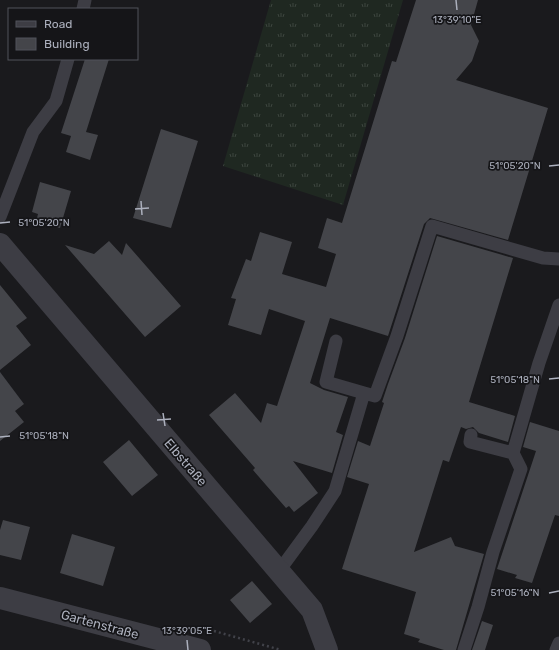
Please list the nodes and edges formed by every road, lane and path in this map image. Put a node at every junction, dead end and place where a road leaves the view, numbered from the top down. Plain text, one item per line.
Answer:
1 (68, 60) edge
2 (0, 217) edge
3 (0, 244) edge
4 (559, 259) edge
5 (559, 305) edge
6 (336, 341) dead end
7 (364, 393) junction
8 (471, 436) dead end
9 (513, 453) junction
10 (279, 571) junction
11 (0, 598) edge
12 (559, 642) edge
13 (200, 650) edge
14 (327, 650) edge
15 (464, 650) edge
16 (556, 650) edge

1 - 2 lane
3 - 10 street, Elbstraße
4 - 7 lane
5 - 9 lane
6 - 7 lane
7 - 10 lane
8 - 9 lane
9 - 15 lane
10 - 14 street, Elbstraße
11 - 13 street, Gartenstraße
12 - 16 lane

